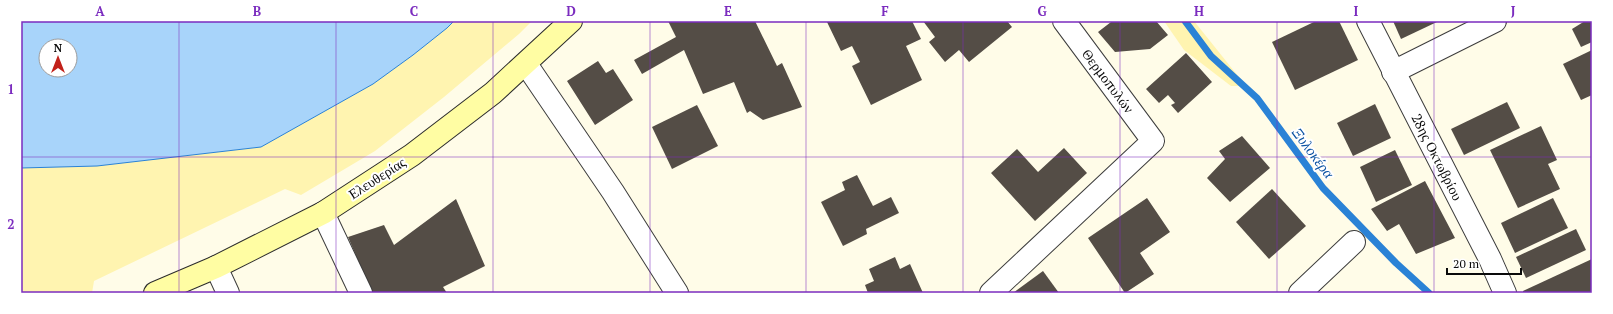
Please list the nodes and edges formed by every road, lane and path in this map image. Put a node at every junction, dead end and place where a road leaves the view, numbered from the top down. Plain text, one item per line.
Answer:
1 (571, 21) edge
2 (1064, 21) edge
3 (1368, 21) edge
4 (1495, 21) edge
5 (526, 64) junction
6 (1393, 72) junction
7 (323, 212) junction
8 (1354, 242) dead end
9 (216, 266) junction
10 (155, 293) edge
11 (228, 293) edge
12 (361, 293) edge
13 (677, 293) edge
14 (991, 293) edge
15 (1300, 293) edge
16 (1505, 293) edge

1 - 5 street, Ελευθερίας
2 - 14 street, Θερμοπυλών
3 - 6 street, 28ης Οκτωβρίου
4 - 6 street
5 - 7 street, Ελευθερίας
5 - 13 street
6 - 16 street, 28ης Οκτωβρίου
7 - 9 street, Ελευθερίας
7 - 12 street
8 - 15 street
9 - 10 street, Ελευθερίας
9 - 11 street

